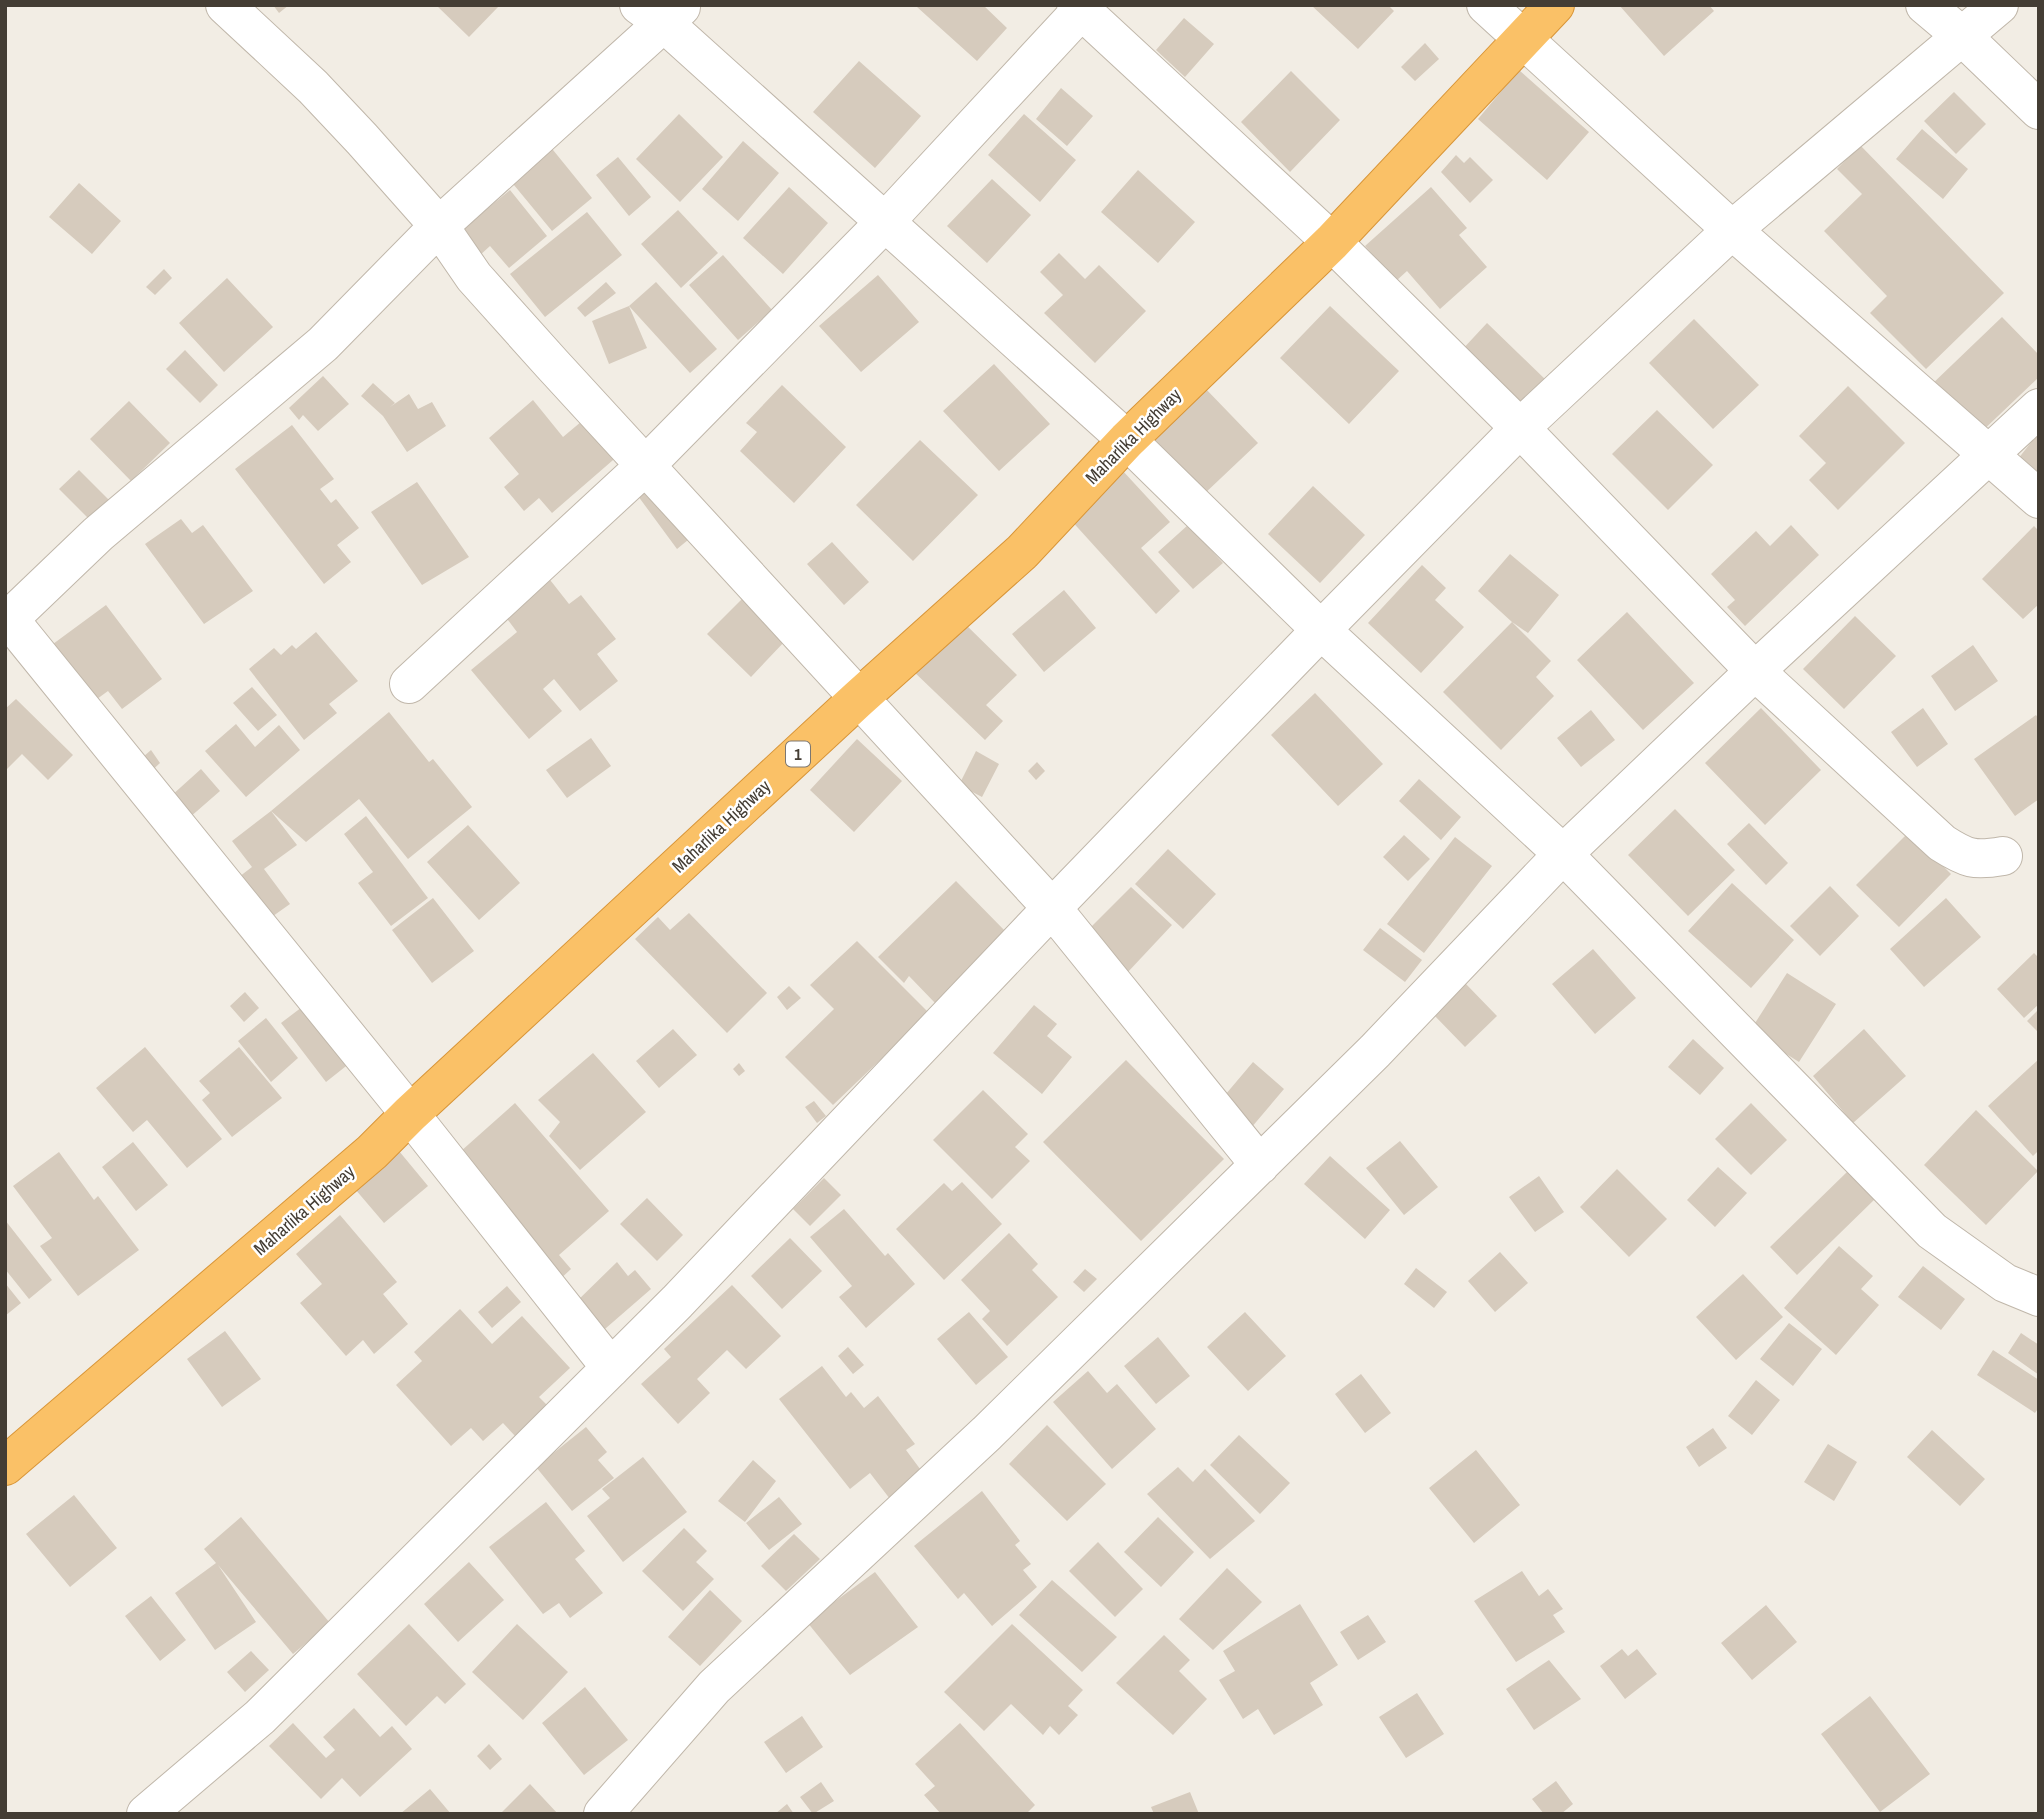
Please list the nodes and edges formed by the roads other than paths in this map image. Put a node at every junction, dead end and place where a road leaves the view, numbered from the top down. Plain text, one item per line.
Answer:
1 (225, 5) edge
2 (1486, 5) edge
3 (1555, 5) edge
4 (1926, 5) edge
5 (1999, 5) edge
6 (1081, 7) edge
7 (662, 11) edge
8 (1963, 37) junction
9 (1523, 38) junction
10 (2039, 110) edge
11 (884, 223) junction
12 (439, 226) junction
13 (1732, 230) junction
14 (1332, 242) junction
15 (2039, 408) edge
16 (1520, 428) junction
17 (1127, 440) junction
18 (1988, 455) junction
19 (645, 466) junction
20 (2039, 499) edge
21 (7, 621) edge
22 (1321, 630) junction
23 (1755, 671) junction
24 (409, 684) dead end
25 (858, 699) junction
26 (1563, 854) junction
27 (2003, 856) dead end
28 (1052, 908) junction
29 (410, 1114) junction
30 (1260, 1165) junction
31 (2039, 1297) edge
32 (611, 1368) junction
33 (5, 1466) edge
34 (146, 1814) edge
35 (603, 1814) edge

1 - 12 street
2 - 9 street
3 - 9 highway, Maharlika Highway / 1
4 - 8 street
5 - 8 street
6 - 11 street
6 - 14 street
7 - 11 street
7 - 12 street
8 - 10 street
8 - 13 street
9 - 13 street
9 - 14 highway, Maharlika Highway / 1
11 - 17 street
11 - 19 street
12 - 19 street
12 - 21 street
13 - 16 street
13 - 18 street
14 - 16 street
14 - 17 highway, Maharlika Highway / 1
15 - 18 street
16 - 22 street
16 - 23 street
17 - 22 street
17 - 25 highway, Maharlika Highway / 1
18 - 20 street
18 - 23 street
19 - 24 street
19 - 25 street
21 - 29 street
22 - 26 street
22 - 28 street
23 - 26 street
23 - 27 street
25 - 28 street
25 - 29 highway, Maharlika Highway / 1
26 - 30 street
26 - 31 street
28 - 30 street
28 - 32 street
29 - 32 street
29 - 33 highway, Maharlika Highway / 1
30 - 35 street
32 - 34 street

